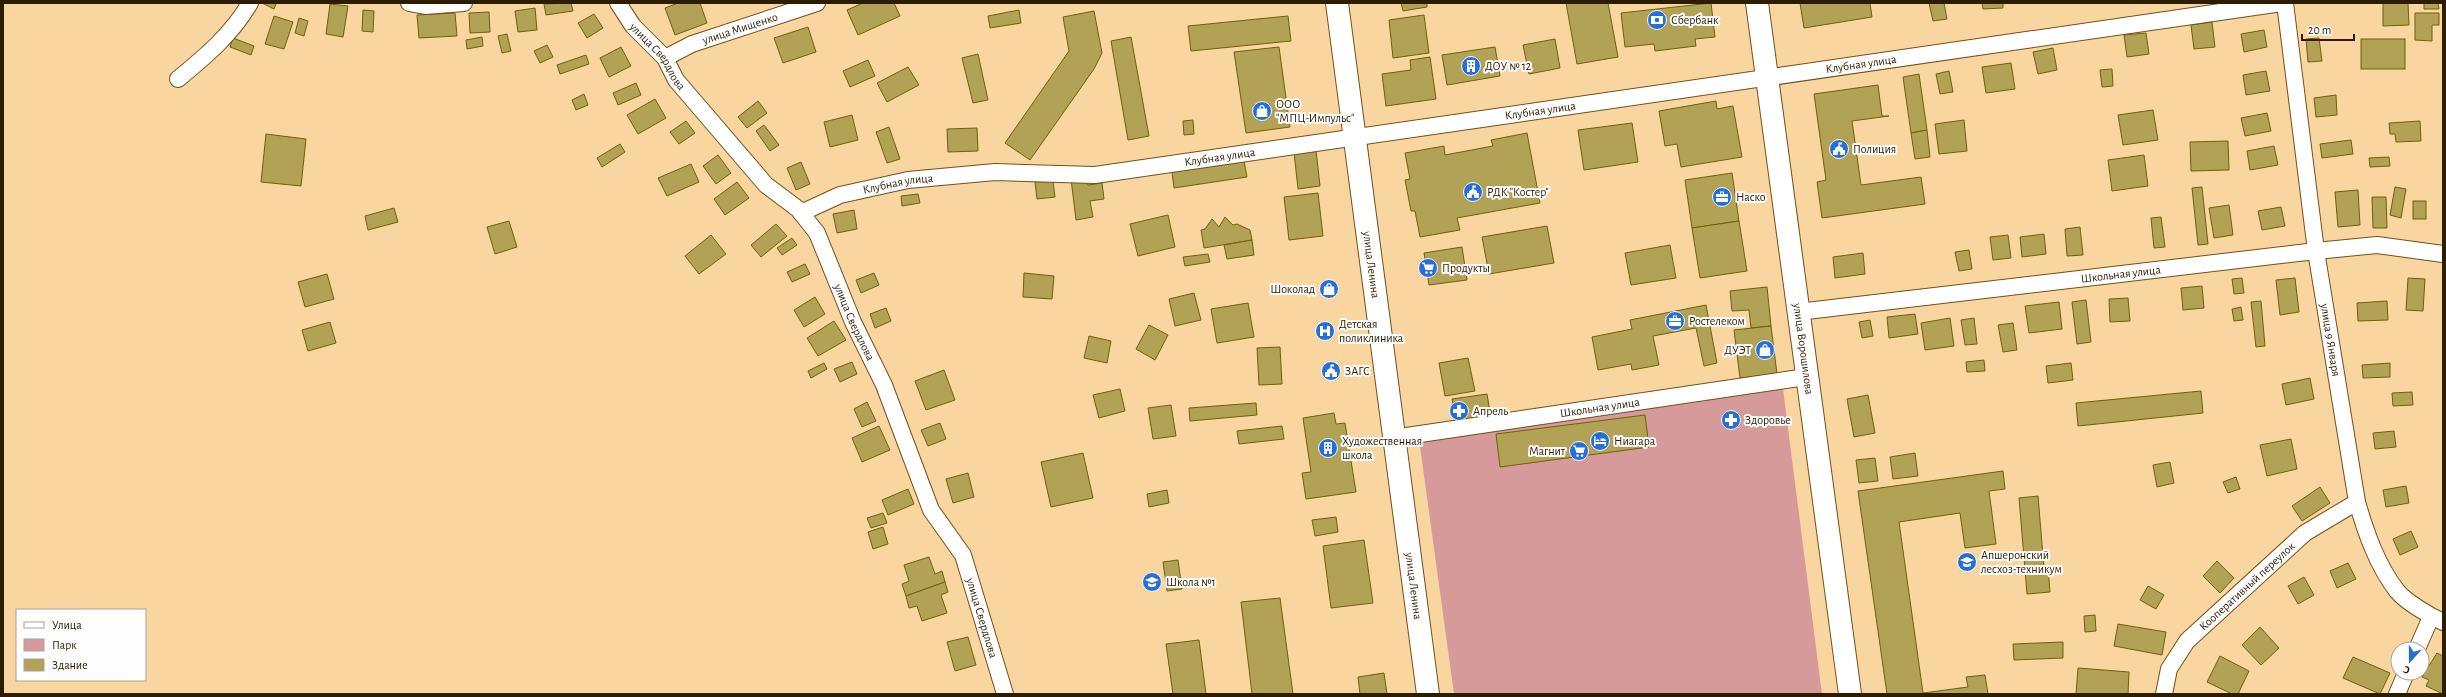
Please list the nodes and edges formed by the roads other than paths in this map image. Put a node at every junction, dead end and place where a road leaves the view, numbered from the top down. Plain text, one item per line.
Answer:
1 (250, 3) edge
2 (409, 3) edge
3 (464, 3) edge
4 (618, 3) edge
5 (817, 3) edge
6 (1336, 3) edge
7 (1757, 3) edge
8 (2284, 3) edge
9 (665, 58) junction
10 (1767, 78) junction
11 (178, 79) dead end
12 (1355, 138) junction
13 (801, 213) junction
14 (2316, 251) junction
15 (2443, 254) edge
16 (1798, 312) junction
17 (1806, 378) junction
18 (1393, 438) junction
19 (2357, 502) junction
20 (2437, 619) edge
21 (2422, 641) edge
22 (2403, 681) edge
23 (1005, 694) edge
24 (1428, 694) edge
25 (1850, 694) edge
26 (2164, 694) edge
27 (2397, 694) edge

1 - 11 street
2 - 3 street
4 - 9 street, улица Свердлова
5 - 9 street, улица Мищенко
6 - 12 main road, улица Ленина
7 - 10 main road, улица Ворошилова
8 - 10 street, Клубная улица
8 - 14 street, улица 9 Января
9 - 13 street, улица Свердлова
10 - 12 street, Клубная улица
10 - 16 main road, улица Ворошилова
12 - 13 street, Клубная улица
12 - 18 main road, улица Ленина
13 - 23 street, улица Свердлова
14 - 15 street, Школьная улица
14 - 16 street, Школьная улица
14 - 19 street, улица 9 Января
16 - 17 main road, улица Ворошилова
17 - 18 street, Школьная улица
17 - 25 main road, улица Ворошилова
18 - 24 main road, улица Ленина
19 - 20 street, улица 9 Января
19 - 26 street, Кооперативный переулок
20 - 21 street, улица 9 Января
22 - 27 street

